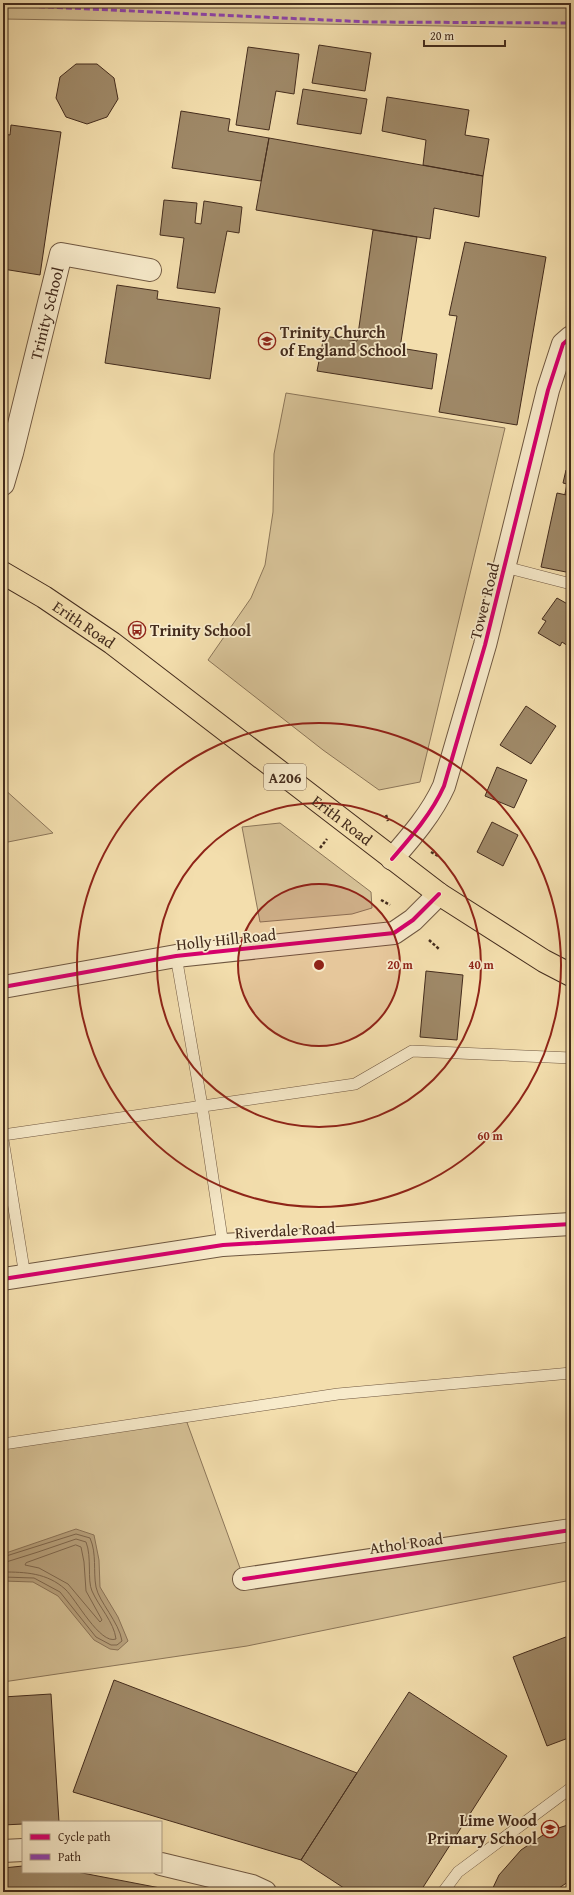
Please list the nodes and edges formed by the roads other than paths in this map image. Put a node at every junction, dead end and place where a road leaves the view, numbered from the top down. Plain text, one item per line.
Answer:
1 (150, 270) dead end
2 (571, 337) edge
3 (3, 484) edge
4 (506, 567) junction
5 (3, 573) edge
6 (571, 584) edge
7 (392, 859) junction
8 (440, 894) junction
9 (176, 956) junction
10 (571, 975) edge
11 (3, 987) edge
12 (571, 1058) edge
13 (202, 1106) junction
14 (3, 1136) edge
15 (3, 1140) edge
16 (571, 1224) edge
17 (223, 1245) junction
18 (25, 1276) junction
19 (3, 1279) edge
20 (571, 1373) edge
21 (3, 1444) edge
22 (571, 1530) edge
23 (244, 1579) dead end
24 (571, 1788) edge
25 (22, 1850) edge
26 (3, 1851) edge
27 (162, 1864) edge
28 (265, 1892) edge
29 (443, 1892) edge

1 - 3 street, Trinity School
2 - 4 street, Tower Road
4 - 6 lane
4 - 7 street, Tower Road
5 - 7 main road, Erith Road / A206
7 - 8 main road, Erith Road / A206
8 - 9 street, Holly Hill Road
8 - 10 main road, Erith Road / A206
9 - 11 street, Holly Hill Road
9 - 13 lane
12 - 13 lane
13 - 14 lane
13 - 17 lane
15 - 18 lane
16 - 17 street, Riverdale Road
17 - 18 street, Riverdale Road
18 - 19 street, Riverdale Road
20 - 21 lane
22 - 23 street, Athol Road
24 - 29 lane
25 - 26 street
27 - 28 street

